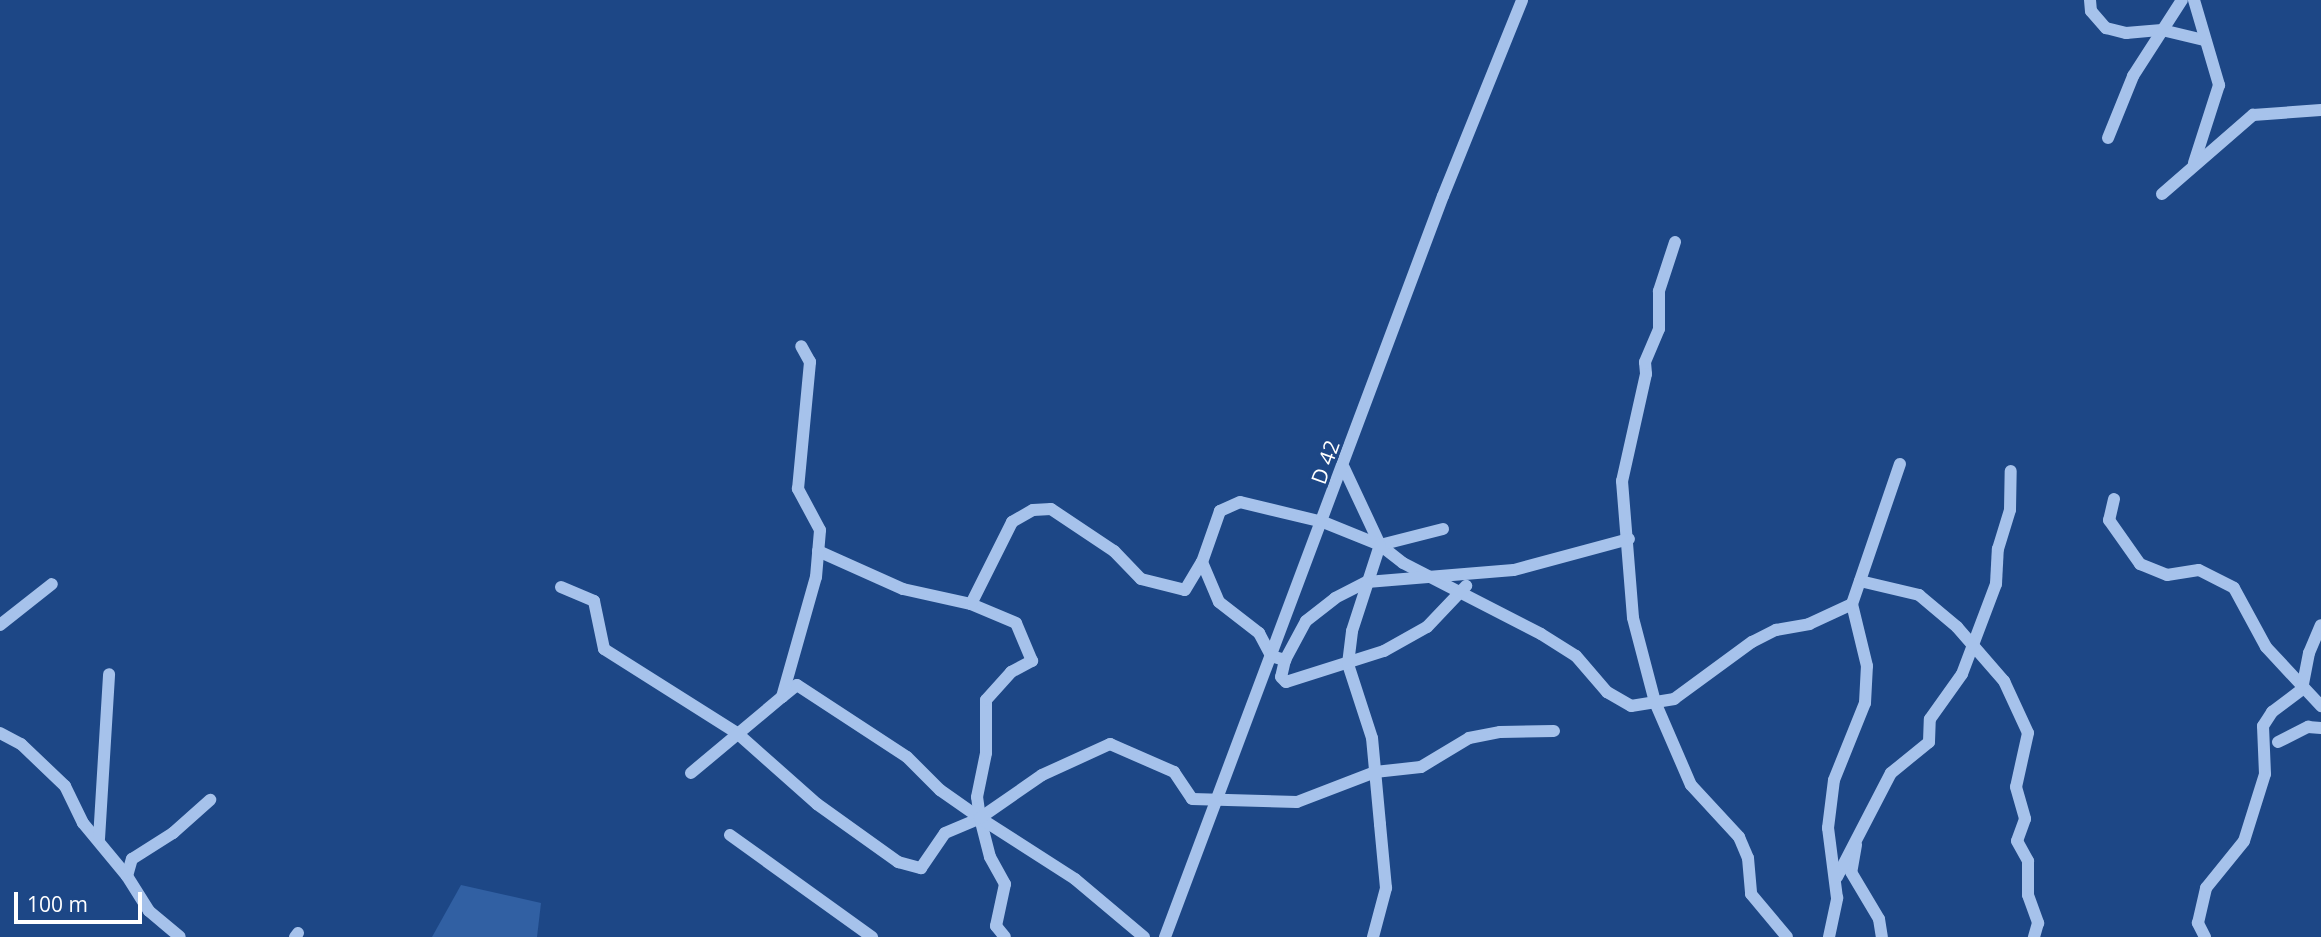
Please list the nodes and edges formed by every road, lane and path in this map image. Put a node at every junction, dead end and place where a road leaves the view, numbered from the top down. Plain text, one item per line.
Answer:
1 (1522, 0) edge
2 (2090, 0) edge
3 (2182, 0) edge
4 (2194, 0) edge
5 (2162, 30) junction
6 (2204, 40) junction
7 (2321, 110) edge
8 (2108, 138) dead end
9 (2194, 163) junction
10 (2162, 194) dead end
11 (1675, 242) dead end
12 (801, 346) dead end
13 (1900, 464) dead end
14 (1344, 468) junction
15 (2011, 471) dead end
16 (2114, 499) dead end
17 (1323, 522) junction
18 (1443, 529) dead end
19 (1629, 539) junction
20 (1380, 545) junction
21 (818, 551) junction
22 (1202, 562) junction
23 (1474, 574) junction
24 (1436, 576) junction
25 (1860, 581) junction
26 (1367, 582) junction
27 (52, 584) dead end
28 (561, 587) dead end
29 (1464, 590) junction
30 (971, 604) junction
31 (1852, 604) junction
32 (0, 625) edge
33 (2321, 625) edge
34 (1973, 645) junction
35 (1272, 656) junction
36 (1285, 660) junction
37 (1348, 664) junction
38 (109, 674) dead end
39 (2302, 689) junction
40 (782, 697) junction
41 (1656, 702) junction
42 (2321, 706) edge
43 (2321, 728) edge
44 (1554, 731) dead end
45 (0, 733) edge
46 (737, 733) junction
47 (2278, 742) dead end
48 (1375, 772) junction
49 (691, 773) dead end
50 (210, 800) dead end
51 (1216, 802) junction
52 (980, 818) junction
53 (1859, 832) junction
54 (730, 835) dead end
55 (99, 839) junction
56 (127, 876) junction
57 (1836, 881) junction
58 (180, 937) edge
59 (872, 937) edge
60 (1005, 937) edge
61 (1144, 937) edge
62 (1165, 937) edge
63 (1373, 937) edge
64 (1787, 937) edge
65 (1829, 937) edge
66 (1882, 937) edge
67 (2034, 937) edge
68 (2205, 937) edge

1 - 14 street, D 42 / D 42
2 - 5 street
3 - 5 street
4 - 6 street
5 - 6 street
5 - 8 street
6 - 9 street
7 - 9 street
9 - 10 street
11 - 19 street
12 - 21 street
13 - 25 street
14 - 17 street, D 42 / D 42
14 - 20 street
15 - 34 street
16 - 39 street
17 - 20 street
17 - 22 street
17 - 35 street, D 42 / D 42
18 - 20 street
19 - 23 street
19 - 41 street
20 - 24 street
20 - 26 street
21 - 30 street
21 - 40 street
22 - 30 street
22 - 35 street
23 - 24 street
23 - 29 street
24 - 26 street
24 - 29 street
25 - 31 street
25 - 34 street
26 - 36 street
26 - 37 street
27 - 32 street
28 - 46 street
29 - 37 street
29 - 41 street
30 - 52 street
31 - 41 street
31 - 57 street
33 - 39 street
34 - 53 street
34 - 67 street
35 - 36 street
35 - 51 street, D 42 / D 42
36 - 37 street
37 - 48 street
38 - 55 street
39 - 42 street
39 - 68 street
40 - 46 street
40 - 52 street
41 - 64 street
43 - 47 street
44 - 48 street
45 - 55 street
46 - 49 street
46 - 52 street
48 - 51 street
48 - 63 street
50 - 56 street
51 - 52 street
51 - 62 street, D 42 / D 42
52 - 60 street
52 - 61 street
53 - 57 street
53 - 66 street
54 - 59 street
55 - 56 street
56 - 58 street
57 - 65 street

